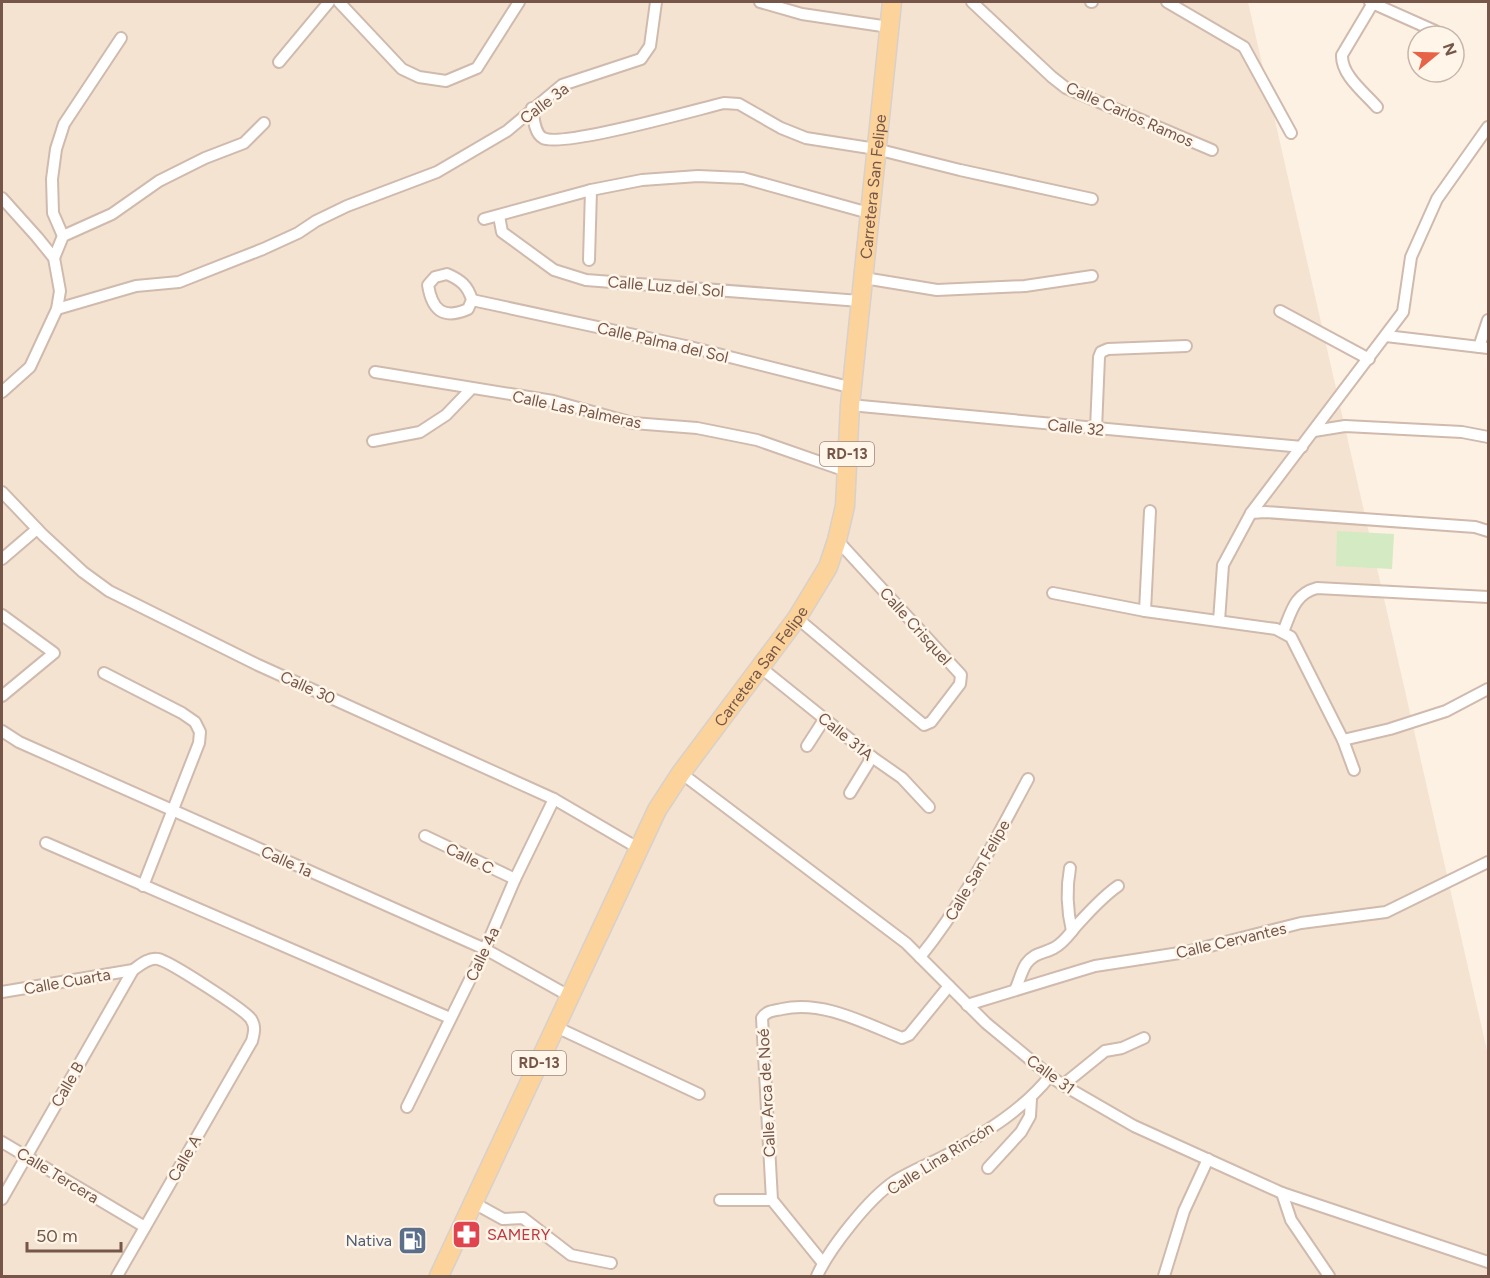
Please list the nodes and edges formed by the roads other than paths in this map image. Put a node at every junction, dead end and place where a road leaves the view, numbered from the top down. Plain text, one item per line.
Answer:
1 (329, 2) edge
2 (339, 2) edge
3 (519, 2) edge
4 (656, 2) edge
5 (760, 2) edge
6 (892, 2) edge
7 (972, 2) edge
8 (1167, 2) edge
9 (1371, 2) edge
10 (1418, 24) edge
11 (889, 27) junction
12 (121, 38) dead end
13 (279, 62) dead end
14 (1377, 107) dead end
15 (532, 108) junction
16 (264, 123) dead end
17 (1488, 127) edge
18 (1291, 133) dead end
19 (876, 149) junction
20 (1212, 150) dead end
21 (591, 190) junction
22 (2, 198) edge
23 (1092, 199) dead end
24 (869, 213) junction
25 (499, 216) junction
26 (484, 219) dead end
27 (63, 236) junction
28 (54, 258) junction
29 (589, 260) dead end
30 (1092, 276) dead end
31 (864, 278) junction
32 (472, 300) dead end
33 (860, 302) junction
34 (57, 309) junction
35 (1280, 311) dead end
36 (1488, 320) edge
37 (1386, 336) junction
38 (1186, 346) dead end
39 (1484, 348) edge
40 (1369, 359) junction
41 (375, 372) dead end
42 (471, 389) junction
43 (2, 392) edge
44 (851, 396) junction
45 (1096, 429) junction
46 (1314, 431) junction
47 (1488, 437) edge
48 (373, 441) dead end
49 (1302, 447) junction
50 (846, 471) junction
51 (2, 492) edge
52 (1150, 511) dead end
53 (1251, 513) junction
54 (37, 529) junction
55 (1488, 531) edge
56 (837, 540) junction
57 (2, 559) edge
58 (1053, 592) dead end
59 (1488, 597) edge
60 (1145, 611) junction
61 (2, 615) edge
62 (797, 618) junction
63 (1219, 621) junction
64 (1283, 632) junction
65 (760, 667) junction
66 (104, 672) dead end
67 (1488, 689) edge
68 (2, 696) edge
69 (825, 718) junction
70 (2, 731) edge
71 (1343, 740) junction
72 (807, 746) dead end
73 (872, 757) junction
74 (1354, 770) dead end
75 (681, 772) junction
76 (1028, 779) dead end
77 (850, 793) dead end
78 (554, 799) junction
79 (929, 807) dead end
80 (171, 810) junction
81 (425, 836) dead end
82 (46, 843) dead end
83 (638, 848) junction
84 (1488, 862) edge
85 (1070, 868) dead end
86 (515, 879) junction
87 (143, 886) junction
88 (1118, 886) dead end
89 (1072, 931) junction
90 (485, 949) junction
91 (920, 957) junction
92 (133, 970) junction
93 (949, 986) junction
94 (1015, 990) junction
95 (2, 992) edge
96 (571, 997) junction
97 (967, 1005) junction
98 (450, 1018) junction
99 (556, 1027) junction
100 (1144, 1038) dead end
101 (252, 1041) joint
102 (1050, 1076) junction
103 (1063, 1085) junction
104 (699, 1094) dead end
105 (1030, 1099) junction
106 (407, 1107) dead end
107 (2, 1142) edge
108 (26, 1156) junction
109 (1208, 1159) junction
110 (988, 1168) dead end
111 (1282, 1193) junction
112 (2, 1199) edge
113 (720, 1200) dead end
114 (772, 1200) junction
115 (474, 1203) junction
116 (145, 1227) junction
117 (1488, 1262) edge
118 (611, 1263) dead end
119 (823, 1263) junction
120 (117, 1276) edge
121 (439, 1276) edge
122 (817, 1276) edge
123 (1164, 1276) edge
124 (1329, 1276) edge

1 - 13 street
2 - 3 street
4 - 15 street, Calle 3a
5 - 11 street
6 - 11 main road, Carretera San Felipe / RD-13
7 - 20 street, Calle Carlos Ramos
8 - 18 street
9 - 10 street
9 - 14 street
11 - 19 main road, Carretera San Felipe / RD-13
12 - 27 street
15 - 19 street
15 - 34 street, Calle 3a
16 - 27 street
17 - 37 street
19 - 23 street
19 - 24 main road, Carretera San Felipe / RD-13
21 - 24 street
21 - 25 street
21 - 29 street
22 - 28 street
24 - 31 main road, Carretera San Felipe / RD-13
25 - 26 street
25 - 33 street, Calle Luz del Sol
27 - 28 street
28 - 34 street
30 - 31 street
31 - 33 main road, Carretera San Felipe / RD-13
32 - 44 street, Calle Palma del Sol
33 - 44 main road, Carretera San Felipe / RD-13
34 - 43 street
35 - 40 street
36 - 39 street
37 - 39 street
37 - 40 street
38 - 45 street
40 - 46 street
41 - 42 street, Calle Las Palmeras
42 - 48 street
42 - 50 street, Calle Las Palmeras
44 - 45 street, Calle 32
44 - 50 main road, Carretera San Felipe / RD-13
45 - 49 street, Calle 32
46 - 47 street
46 - 49 street
49 - 53 street
50 - 56 main road, Carretera San Felipe / RD-13
51 - 54 street, Calle 30
52 - 60 street
53 - 55 street
53 - 63 street
54 - 57 street
54 - 78 street, Calle 30
56 - 62 main road, Carretera San Felipe / RD-13
56 - 62 street, Calle Crisquel
58 - 60 street
59 - 64 street
60 - 63 street
61 - 68 street
62 - 65 main road, Carretera San Felipe / RD-13
63 - 64 street
64 - 71 street
65 - 69 street, Calle 31A
65 - 75 main road, Carretera San Felipe / RD-13
66 - 80 street
67 - 71 street
69 - 72 street
69 - 73 street, Calle 31A
70 - 80 street, Calle 1a
71 - 74 street
73 - 77 street
73 - 79 street, Calle 31A
75 - 83 main road, Carretera San Felipe / RD-13
75 - 91 street, Calle 31
76 - 91 street, Calle San Felipe
78 - 83 street, Calle 30
78 - 86 street, Calle 4a
80 - 87 street
80 - 90 street, Calle 1a
81 - 86 street, Calle C
82 - 87 street
83 - 96 main road, Carretera San Felipe / RD-13
84 - 94 street, Calle Cervantes
85 - 89 street
86 - 90 street, Calle 4a
87 - 98 street
88 - 89 street
89 - 94 street
90 - 96 street, Calle 1a
90 - 98 street, Calle 4a
91 - 93 street, Calle 31
92 - 95 street, Calle Cuarta
92 - 101 street, Calle Cuarta
92 - 108 street, Calle B
93 - 97 street, Calle 31
93 - 114 street, Calle Arca de Noé
94 - 97 street, Calle Cervantes
96 - 99 main road, Carretera San Felipe / RD-13
97 - 102 street, Calle 31
98 - 106 street, Calle 4a
99 - 104 street
99 - 115 main road, Carretera San Felipe / RD-13
100 - 103 street
101 - 116 street, Calle A
102 - 103 street, Calle 31
102 - 105 street, Calle Lina Rincón
103 - 109 street, Calle 31
105 - 110 street
105 - 119 street, Calle Lina Rincón
107 - 108 street, Calle Tercera
108 - 112 street, Calle B
108 - 116 street, Calle Tercera
109 - 111 street, Calle 31
109 - 123 street
111 - 117 street, Calle 31
111 - 124 street
113 - 114 street
114 - 119 street
115 - 118 street
115 - 121 main road, Carretera San Felipe / RD-13
116 - 120 street, Calle A
119 - 122 street, Calle Lina Rincón

